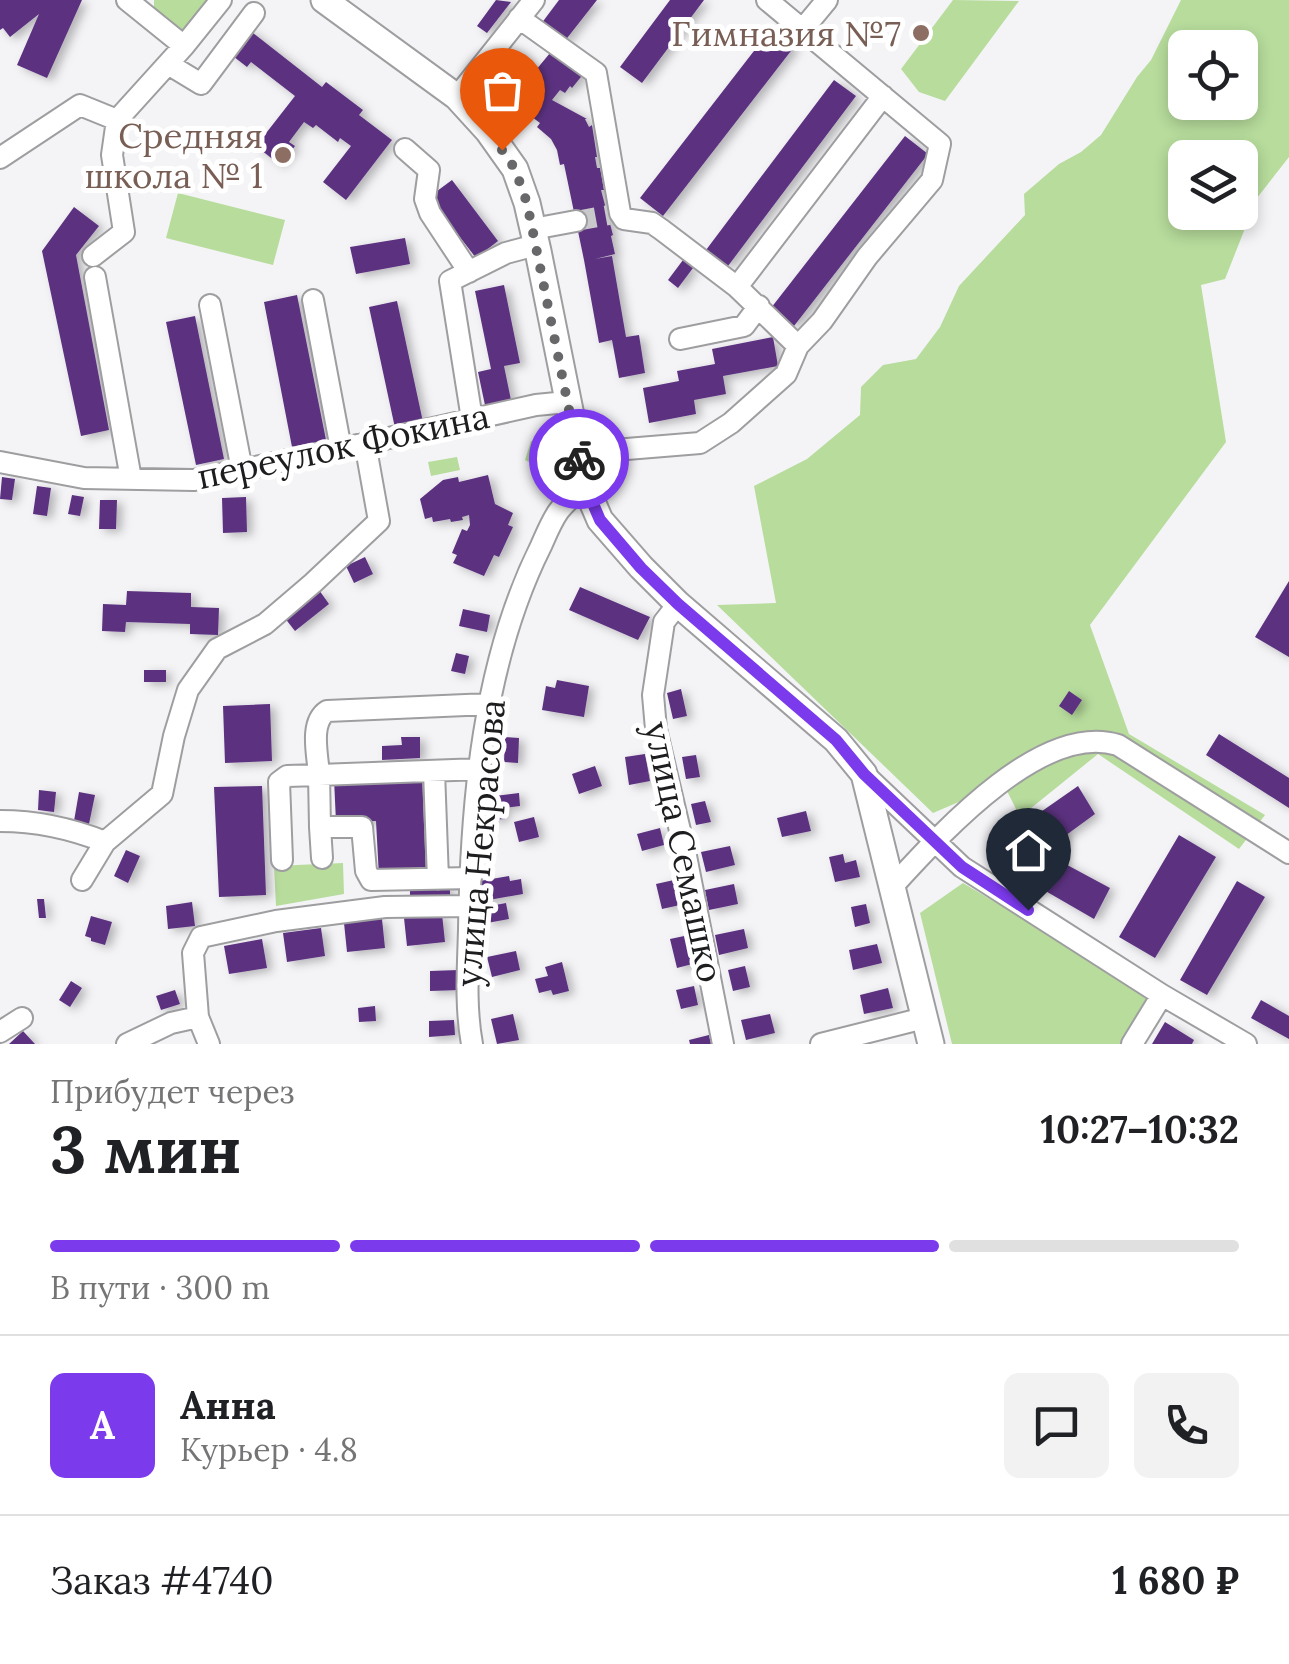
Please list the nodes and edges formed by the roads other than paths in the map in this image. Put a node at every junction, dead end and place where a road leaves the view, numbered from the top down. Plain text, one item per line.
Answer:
1 (127, 0) edge
2 (221, 0) edge
3 (324, 0) edge
4 (534, 0) edge
5 (767, 0) edge
6 (827, 0) edge
7 (254, 13) dead end
8 (520, 18) junction
9 (804, 28) junction
10 (184, 46) junction
11 (168, 64) junction
12 (883, 96) junction
13 (457, 97) junction
14 (117, 120) junction
15 (405, 149) dead end
16 (0, 158) edge
17 (576, 221) tunnel mouth
18 (534, 237) junction
19 (469, 272) junction
20 (738, 287) junction
21 (313, 300) dead end
22 (210, 305) dead end
23 (759, 306) junction
24 (680, 339) dead end
25 (798, 346) junction
26 (567, 402) junction
27 (472, 419) junction
28 (365, 443) junction
29 (342, 449) junction
30 (578, 454) junction
31 (0, 462) edge
32 (242, 470) junction
33 (132, 479) junction
34 (585, 485) junction
35 (678, 604) junction
36 (490, 704) junction
37 (480, 769) junction
38 (434, 771) junction
39 (864, 774) junction
40 (318, 775) junction
41 (0, 821) edge
42 (320, 827) junction
43 (105, 842) junction
44 (934, 842) junction
45 (1289, 853) edge
46 (322, 858) dead end
47 (282, 860) dead end
48 (470, 878) junction
49 (438, 879) junction
50 (82, 880) dead end
51 (892, 886) junction
52 (469, 906) junction
53 (1162, 995) junction
54 (22, 1018) dead end
55 (198, 1018) junction
56 (924, 1018) junction
57 (0, 1032) edge
58 (127, 1044) edge
59 (209, 1044) edge
60 (472, 1044) edge
61 (724, 1044) edge
62 (821, 1044) edge
63 (931, 1044) edge
64 (1132, 1044) edge
65 (1246, 1044) edge

1 - 10 street
2 - 10 street
3 - 13 main road
4 - 8 street
5 - 9 street
6 - 9 street
7 - 11 street
8 - 13 street
8 - 20 street
9 - 12 street
10 - 11 street
11 - 14 street
12 - 20 street
12 - 25 street
13 - 18 main road
14 - 16 street
14 - 33 street
15 - 19 street
17 - 18 street
18 - 19 street
18 - 26 main road
19 - 27 street
20 - 23 street
21 - 29 street
22 - 32 street
23 - 24 street
23 - 25 street
25 - 30 street
26 - 27 street, переулок Фокина
26 - 30 main road
27 - 28 street, переулок Фокина
28 - 29 street, переулок Фокина
28 - 43 street
29 - 32 street, переулок Фокина
30 - 34 main road
31 - 33 street, переулок Фокина
32 - 33 street, переулок Фокина
34 - 35 main road
34 - 36 street, улица Некрасова
35 - 39 main road
35 - 61 street, улица Семашко
36 - 37 street, улица Некрасова
36 - 40 street
37 - 38 street
37 - 48 street, улица Некрасова
38 - 40 street
38 - 49 street
39 - 44 street
39 - 51 main road
40 - 42 street
40 - 47 street
41 - 43 street
42 - 46 street
42 - 49 street
43 - 50 street
44 - 45 street
44 - 51 street
44 - 53 street
48 - 49 street
48 - 52 street, улица Некрасова
51 - 56 main road
52 - 55 street
52 - 60 street, улица Некрасова
53 - 64 street
53 - 65 street
54 - 57 street
55 - 58 street
55 - 59 street
56 - 62 street
56 - 63 main road

